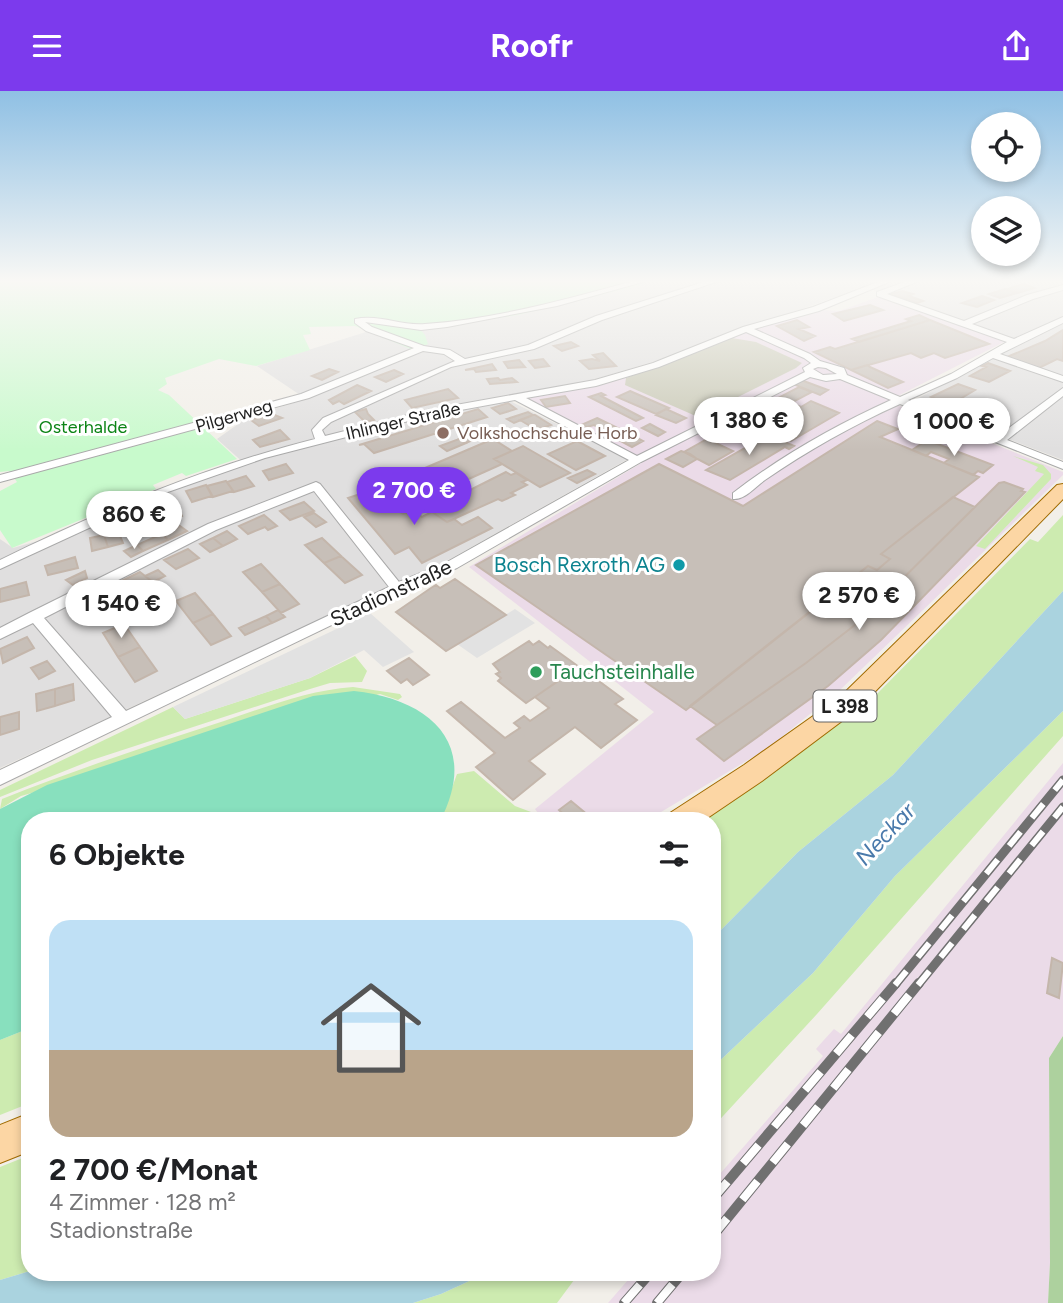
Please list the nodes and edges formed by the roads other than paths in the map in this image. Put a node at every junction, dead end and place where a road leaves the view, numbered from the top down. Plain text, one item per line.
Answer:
1 (390, 337) edge
2 (555, 337) edge
3 (727, 337) edge
4 (763, 337) edge
5 (999, 337) edge
6 (1026, 337) edge
7 (1014, 342) junction
8 (422, 348) junction
9 (994, 355) junction
10 (462, 361) junction
11 (813, 369) junction
12 (1063, 379) edge
13 (1063, 391) edge
14 (516, 397) junction
15 (898, 400) junction
16 (321, 441) junction
17 (999, 441) junction
18 (637, 460) junction
19 (1063, 466) edge
20 (0, 479) edge
21 (1063, 489) edge
22 (737, 496) dead end
23 (0, 565) edge
24 (397, 588) junction
25 (34, 616) junction
26 (0, 634) edge
27 (124, 720) junction
28 (0, 778) edge
29 (694, 812) edge
30 (21, 1136) edge
31 (0, 1144) edge

1 - 8 street
2 - 10 street
3 - 14 street, Ihlinger Straße
4 - 11 street
5 - 7 street
6 - 7 street
7 - 9 street
8 - 10 street
8 - 20 street, Pilgerweg
9 - 12 street
9 - 15 street
10 - 16 street
11 - 15 street
11 - 18 street, Stadionstraße
13 - 17 street
14 - 16 street, Ihlinger Straße
14 - 18 street
15 - 17 street
15 - 22 street
16 - 23 street, Ihlinger Straße
17 - 19 street
18 - 24 street, Stadionstraße
21 - 29 main road, L 398
24 - 25 street
24 - 27 street, Stadionstraße
25 - 26 street
25 - 27 street
27 - 28 street, Stadionstraße
30 - 31 main road

